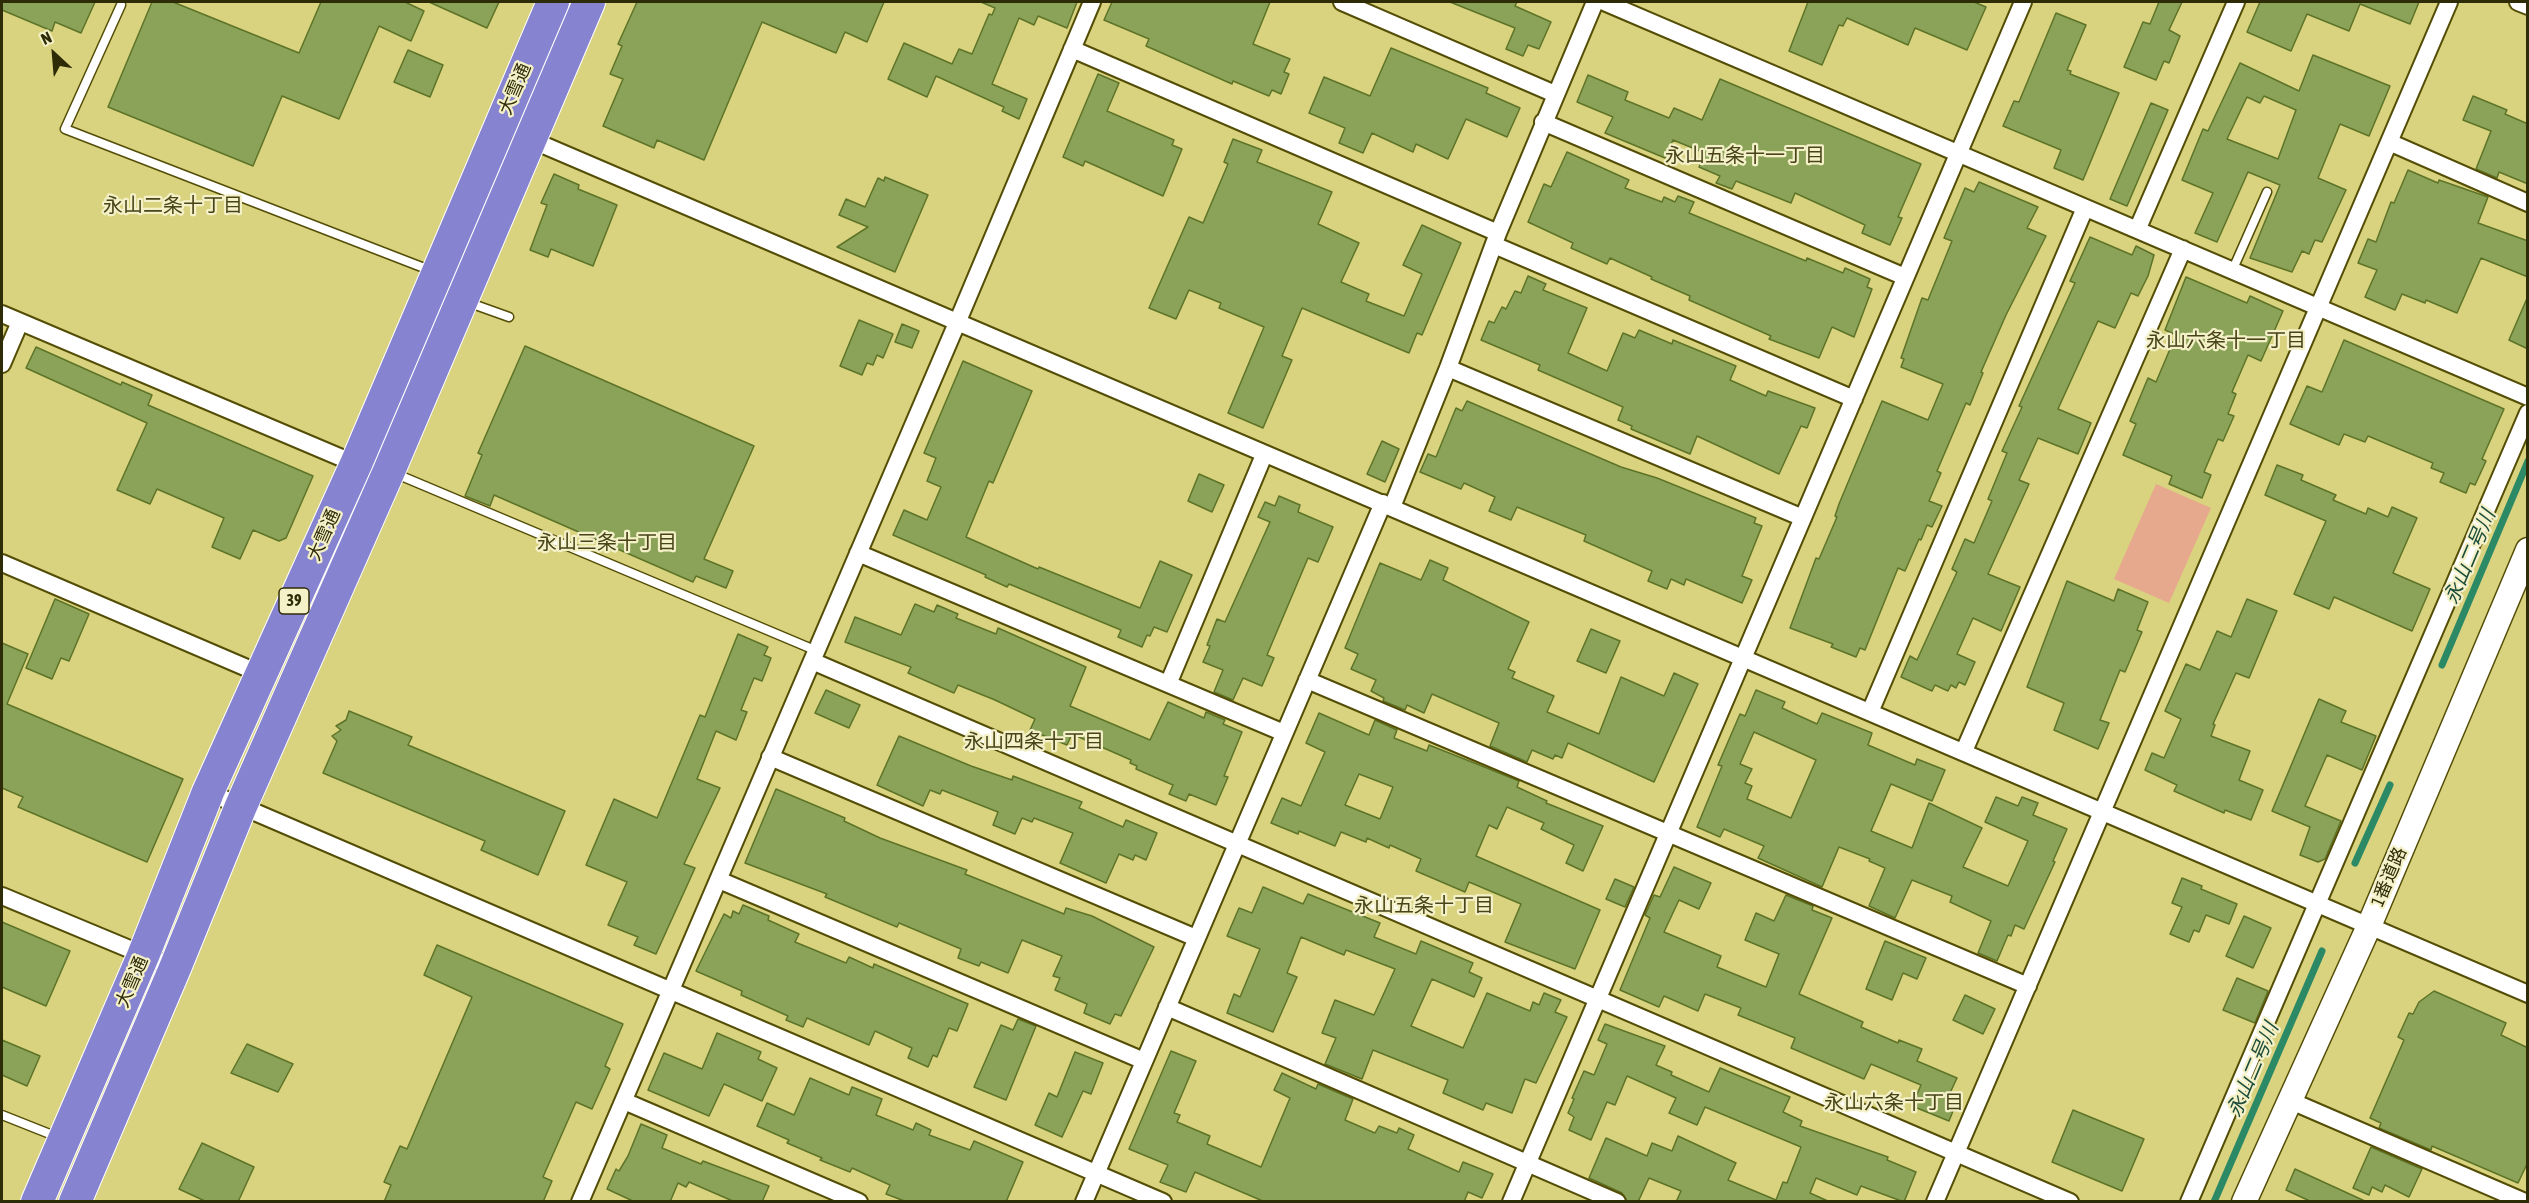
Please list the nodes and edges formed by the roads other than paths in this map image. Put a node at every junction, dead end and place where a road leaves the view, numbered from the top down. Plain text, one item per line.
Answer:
1 (553, 2) edge
2 (589, 2) edge
3 (1092, 2) edge
4 (1342, 2) edge
5 (1595, 2) edge
6 (1604, 2) edge
7 (2023, 2) edge
8 (2236, 2) edge
9 (2449, 2) edge
10 (2518, 2) edge
11 (121, 4) dead end
12 (2528, 6) edge
13 (1072, 49) junction
14 (1555, 94) junction
15 (1543, 122) junction
16 (499, 126) junction
17 (530, 140) junction
18 (2389, 142) junction
19 (1958, 154) junction
20 (2267, 192) dead end
21 (2528, 203) edge
22 (2085, 208) junction
23 (2138, 228) junction
24 (1496, 239) junction
25 (2183, 249) junction
26 (2233, 269) junction
27 (436, 273) junction
28 (1905, 277) junction
29 (461, 300) junction
30 (2319, 306) junction
31 (2, 314) edge
32 (509, 317) dead end
33 (20, 322) junction
34 (957, 323) junction
35 (2, 364) edge
36 (1448, 368) junction
37 (2528, 396) edge
38 (1854, 399) junction
39 (2528, 414) edge
40 (1264, 455) junction
41 (356, 464) junction
42 (389, 471) junction
43 (1387, 505) junction
44 (1803, 518) junction
45 (2528, 550) edge
46 (858, 553) junction
47 (2, 563) edge
48 (815, 656) junction
49 (1743, 657) junction
50 (261, 674) junction
51 (1307, 680) junction
52 (1169, 682) junction
53 (1870, 712) junction
54 (1284, 733) junction
55 (1964, 752) junction
56 (770, 757) junction
57 (208, 792) junction
58 (241, 806) junction
59 (2102, 812) junction
60 (1668, 834) junction
61 (1237, 844) junction
62 (719, 880) junction
63 (2, 896) edge
64 (2318, 904) junction
65 (2369, 926) junction
66 (1196, 938) junction
67 (143, 956) junction
68 (175, 968) junction
69 (2028, 986) junction
70 (671, 992) junction
71 (2528, 994) edge
72 (1598, 998) junction
73 (1167, 1007) junction
74 (1144, 1061) junction
75 (624, 1101) junction
76 (2291, 1101) junction
77 (2, 1115) edge
78 (64, 1140) junction
79 (1955, 1152) junction
80 (1527, 1163) junction
81 (1096, 1173) junction
82 (2524, 1198) edge
83 (37, 1202) edge
84 (75, 1202) edge
85 (580, 1202) edge
86 (859, 1202) edge
87 (1084, 1202) edge
88 (1163, 1202) edge
89 (1511, 1202) edge
90 (1617, 1202) edge
91 (1935, 1202) edge
92 (2070, 1202) edge
93 (2189, 1202) edge
94 (2244, 1202) edge

1 - 16 highway, 大雪通 / 39
2 - 17 highway, 大雪通 / 39
3 - 13 street
4 - 14 street
5 - 14 street
6 - 19 street
7 - 19 street
8 - 23 street
9 - 18 street
10 - 12 street
11 - 27 lane
13 - 24 street
13 - 34 street
14 - 15 street
15 - 24 street
15 - 28 street
16 - 17 street
16 - 27 highway, 大雪通 / 39
17 - 29 highway, 大雪通 / 39
17 - 34 street
18 - 21 street
18 - 30 street
19 - 22 street
19 - 28 street
20 - 26 lane
22 - 23 street
22 - 53 street
23 - 25 street
24 - 36 street
24 - 38 street
25 - 26 street
25 - 55 street
26 - 30 street
27 - 41 highway, 大雪通 / 39
28 - 38 street
29 - 32 lane
29 - 42 highway, 大雪通 / 39
30 - 37 street
30 - 59 street
31 - 33 street
33 - 35 street
33 - 41 street
34 - 40 street
34 - 46 street
36 - 43 street
36 - 44 street
38 - 44 street
39 - 64 street
40 - 43 street
40 - 52 street
41 - 42 street
41 - 50 highway, 大雪通 / 39
42 - 48 lane
42 - 58 highway, 大雪通 / 39
43 - 49 street
43 - 51 street
44 - 49 street
45 - 65 street, 1番道路
46 - 48 street
46 - 52 street
47 - 50 street
48 - 56 street
48 - 61 street
49 - 53 street
49 - 60 street
50 - 57 highway, 大雪通 / 39
51 - 54 street
51 - 60 street
52 - 54 street
53 - 55 street
54 - 61 street
55 - 59 street
56 - 62 street
56 - 66 street
57 - 58 street
57 - 67 highway, 大雪通 / 39
58 - 68 highway, 大雪通 / 39
58 - 70 street
59 - 64 street
59 - 69 street
60 - 69 street
60 - 72 street
61 - 66 street
61 - 72 street
62 - 70 street
62 - 74 street
63 - 67 street
64 - 65 street
64 - 93 street
65 - 71 street
65 - 76 street, 1番道路
66 - 73 street
67 - 68 street
67 - 78 highway, 大雪通 / 39
68 - 84 highway, 大雪通 / 39
69 - 79 street
70 - 75 street
70 - 81 street
72 - 79 street
72 - 80 street
73 - 74 street
73 - 80 street
74 - 81 street
75 - 85 street
75 - 86 street
76 - 82 street
76 - 94 street, 1番道路
77 - 78 lane
78 - 83 highway, 大雪通 / 39
79 - 91 street
79 - 92 street
80 - 89 street
80 - 90 street
81 - 87 street
81 - 88 street

